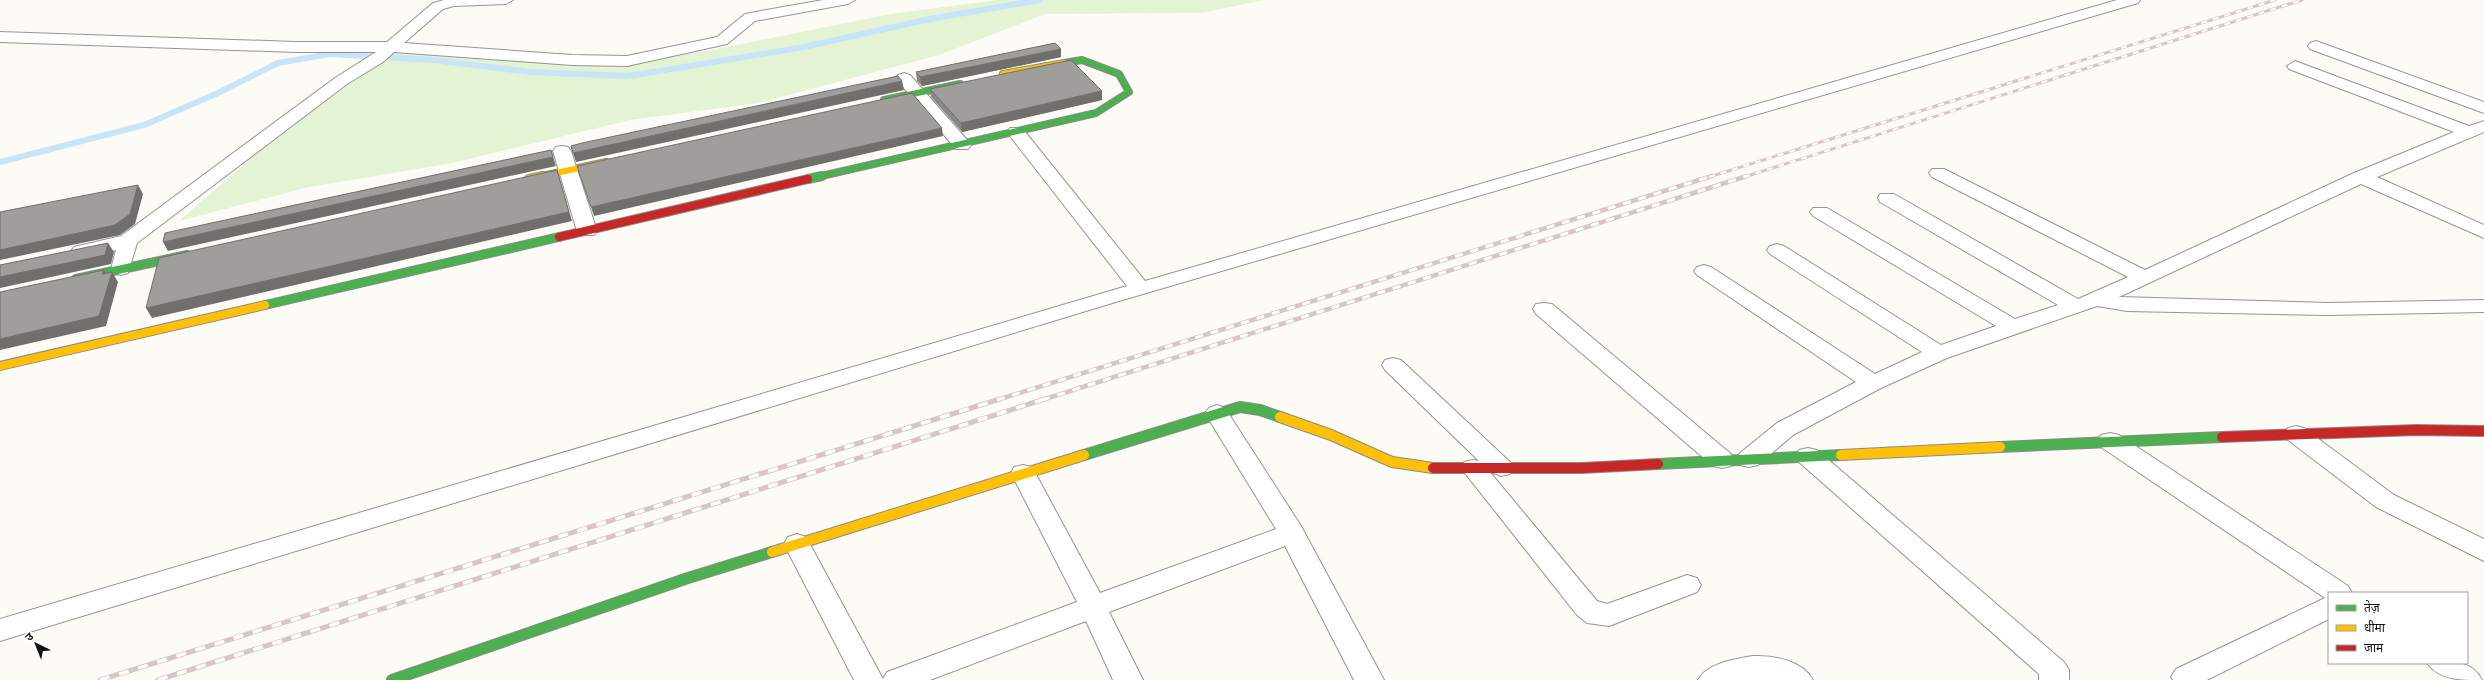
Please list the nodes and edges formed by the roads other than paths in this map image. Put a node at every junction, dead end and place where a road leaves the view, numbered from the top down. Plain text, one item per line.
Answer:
1 (506, 0) edge
2 (848, 0) edge
3 (2133, 0) edge
4 (454, 1) edge
5 (0, 37) edge
6 (2316, 46) dead end
7 (385, 52) junction
8 (2295, 66) dead end
9 (992, 76) edge
10 (904, 78) dead end
11 (970, 82) edge
12 (917, 93) junction
13 (871, 103) edge
14 (2484, 108) edge
15 (2477, 129) edge
16 (1016, 132) junction
17 (962, 145) junction
18 (562, 151) dead end
19 (614, 160) edge
20 (568, 170) junction
21 (1938, 173) dead end
22 (2362, 177) junction
23 (522, 181) edge
24 (1888, 198) dead end
25 (1820, 212) dead end
26 (587, 231) junction
27 (2484, 232) edge
28 (128, 241) junction
29 (1776, 250) dead end
30 (198, 252) edge
31 (60, 255) edge
32 (121, 269) junction
33 (1704, 271) dead end
34 (2143, 277) junction
35 (68, 281) edge
36 (1140, 289) junction
37 (2096, 300) junction
38 (2075, 306) junction
39 (2484, 306) edge
40 (1544, 309) dead end
41 (2013, 327) junction
42 (1939, 353) junction
43 (1393, 364) dead end
44 (0, 366) edge
45 (1873, 382) junction
46 (1217, 413) junction
47 (2484, 431) edge
48 (2296, 434) junction
49 (2110, 440) junction
50 (1808, 456) junction
51 (1749, 459) junction
52 (1722, 460) junction
53 (1474, 468) junction
54 (1501, 468) junction
55 (1023, 472) junction
56 (1292, 533) junction
57 (797, 544) junction
58 (2484, 552) edge
59 (1687, 586) dead end
60 (2337, 592) edge
61 (1093, 607) junction
62 (2328, 607) edge
63 (0, 630) edge
64 (2443, 664) edge
65 (2186, 677) dead end
66 (392, 680) edge
67 (869, 680) edge
68 (897, 680) edge
69 (1128, 680) edge
70 (1368, 680) edge
71 (1713, 680) edge
72 (1798, 680) edge
73 (2054, 680) edge
74 (2467, 680) edge

1 - 4 street
2 - 7 street
3 - 36 street
4 - 7 street
5 - 7 street
6 - 14 street
7 - 28 street
8 - 15 street
9 - 16 street
10 - 12 street
11 - 12 street
12 - 13 street
12 - 17 street
15 - 22 street
16 - 17 street
16 - 36 street
17 - 26 street
18 - 20 street
19 - 20 street
20 - 23 street
20 - 26 street
21 - 34 street
22 - 27 street
22 - 34 street
24 - 38 street
25 - 41 street
26 - 44 street
28 - 31 street
28 - 32 street
29 - 42 street
30 - 32 street
32 - 35 street
33 - 45 street
34 - 37 street
36 - 63 street
37 - 38 street
37 - 39 street
38 - 41 street
40 - 52 street
41 - 42 street
42 - 45 street
43 - 54 street
45 - 51 street
46 - 53 street
46 - 55 street
46 - 56 street
47 - 48 street
48 - 49 street
48 - 58 street
49 - 50 street
49 - 60 street
50 - 51 street
50 - 73 street
51 - 52 street
52 - 54 street
53 - 54 street
53 - 59 street
55 - 57 street
55 - 61 street
56 - 61 street
56 - 70 street
57 - 66 street
57 - 67 street
61 - 68 street
61 - 69 street
62 - 65 street
64 - 74 street
71 - 72 street

